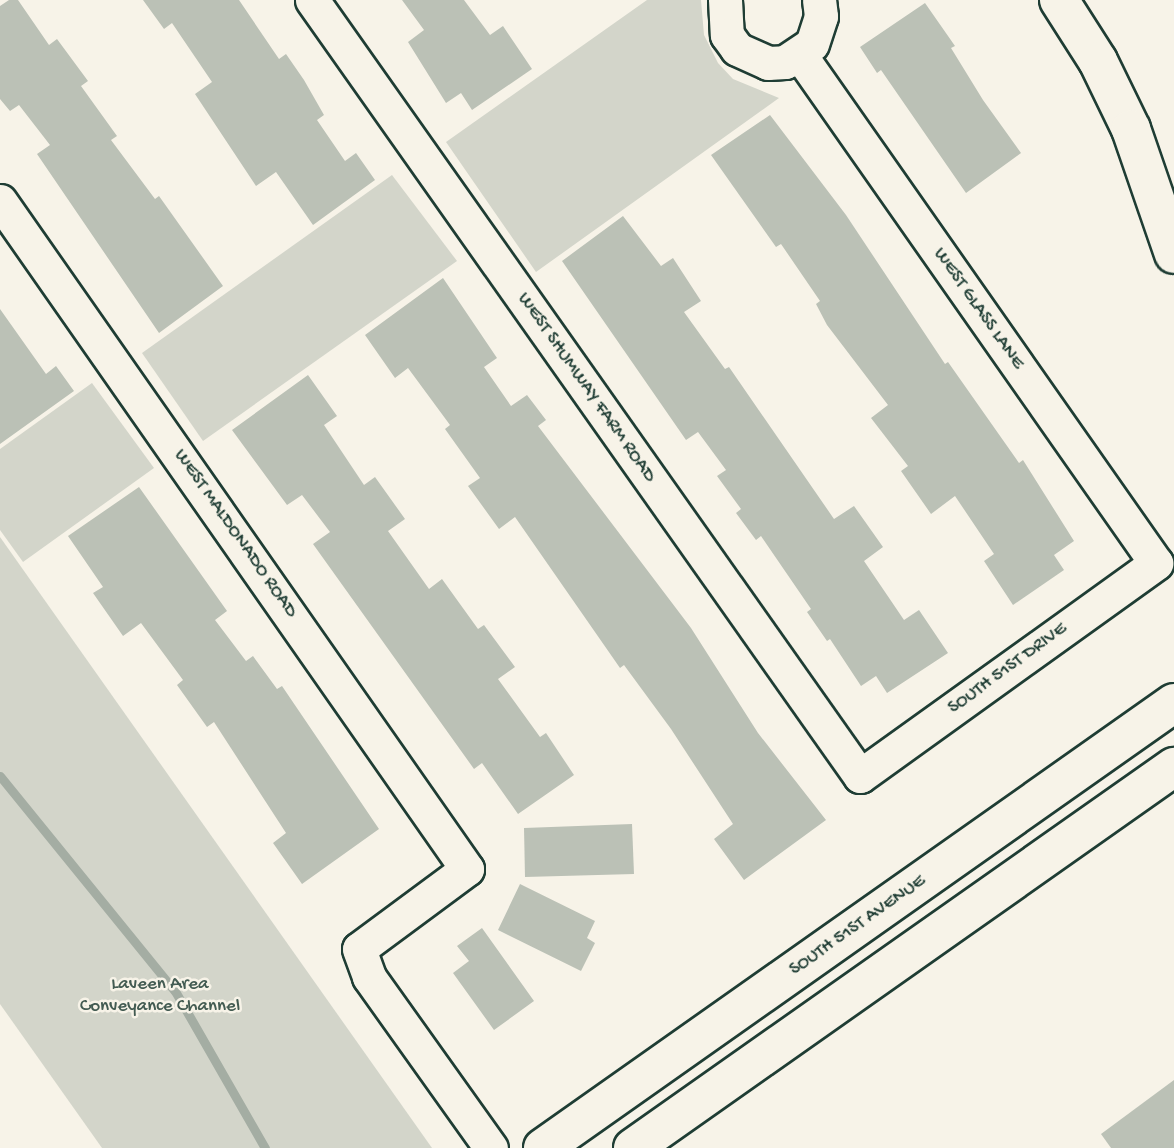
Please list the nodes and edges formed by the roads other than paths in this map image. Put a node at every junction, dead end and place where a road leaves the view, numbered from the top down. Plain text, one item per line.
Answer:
1 (312, 0) edge
2 (725, 0) edge
3 (819, 0) edge
4 (1059, 0) edge
5 (800, 55) junction
6 (0, 201) edge
7 (1174, 254) edge
8 (1156, 563) joint
9 (1174, 703) edge
10 (1174, 767) edge
11 (860, 776) joint
12 (491, 1148) edge
13 (543, 1148) edge
14 (633, 1148) edge

1 - 11 street, WEST SHUMWAY FARM ROAD
2 - 5 street
3 - 5 street
4 - 7 main road
5 - 8 street, WEST GLASS LANE
6 - 12 street, WEST MALDONADO ROAD
8 - 11 street, SOUTH 51ST DRIVE
9 - 13 main road, SOUTH 51ST AVENUE
10 - 14 main road

